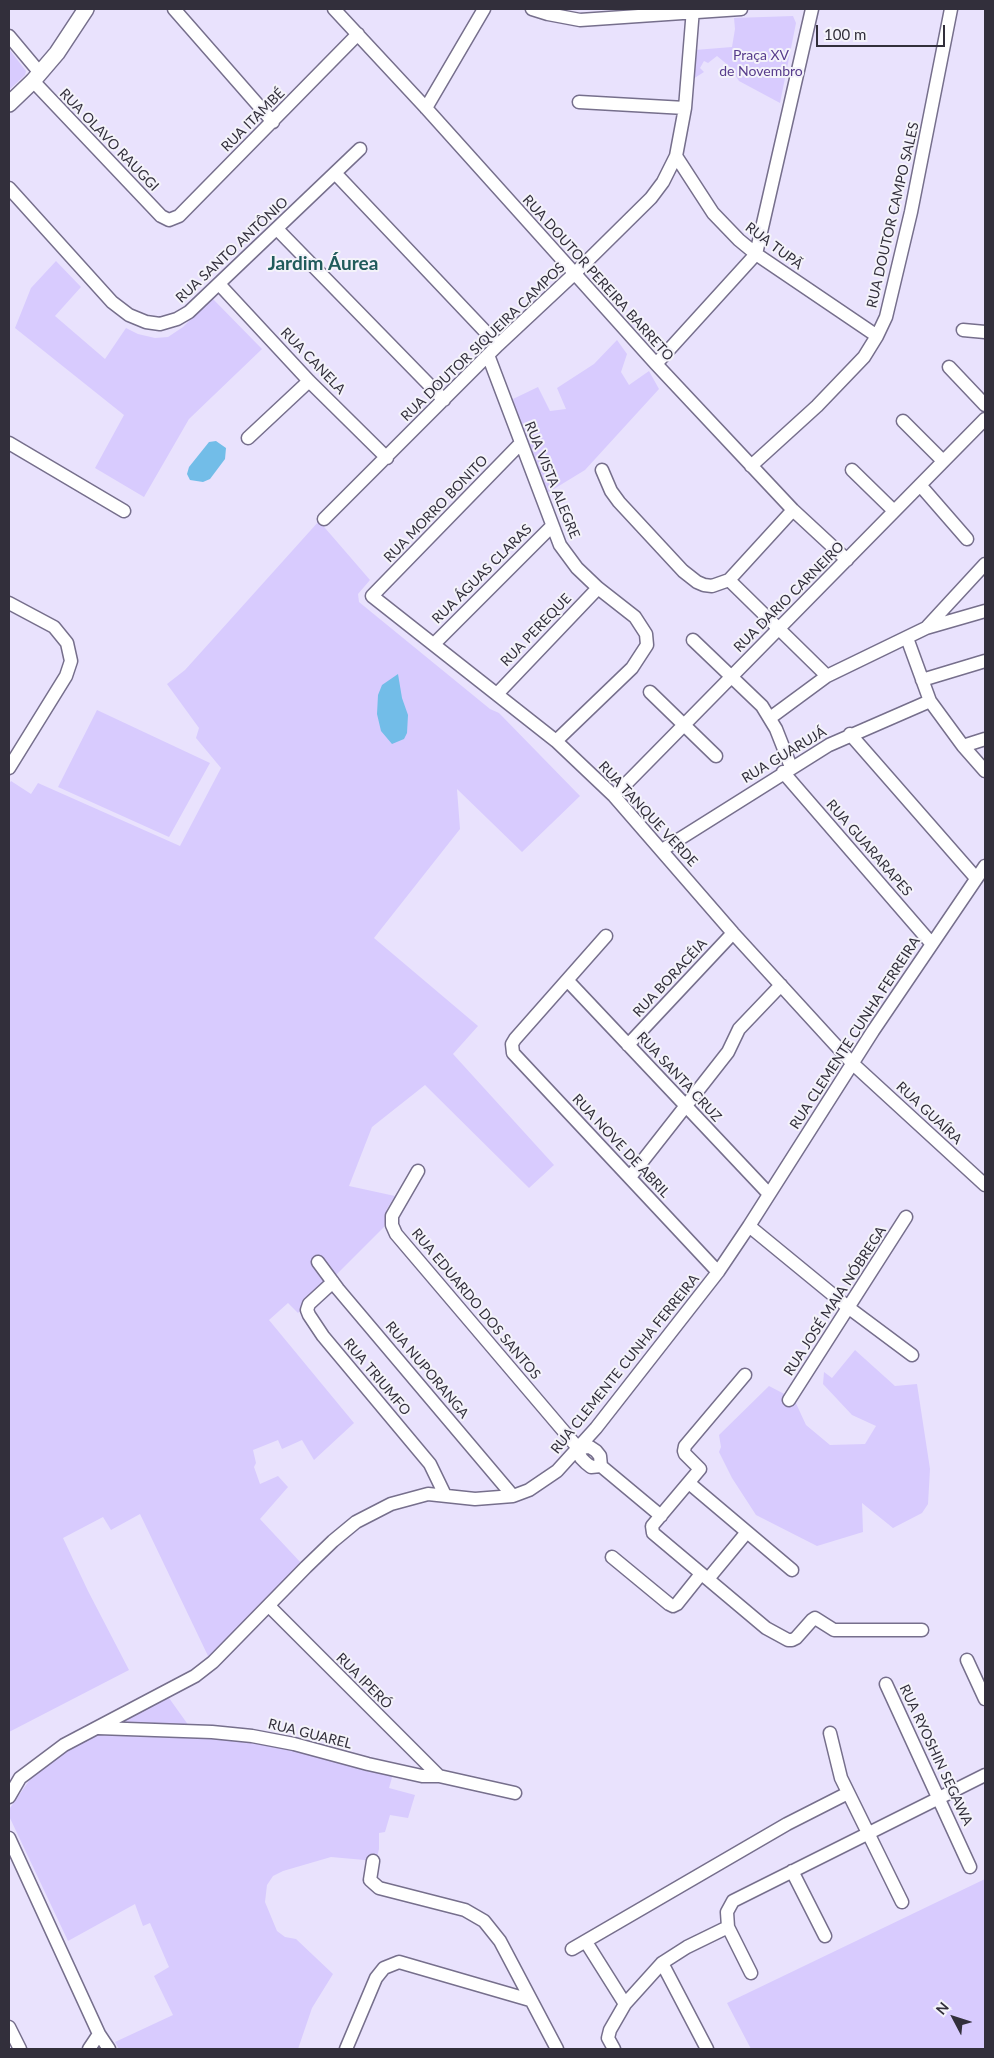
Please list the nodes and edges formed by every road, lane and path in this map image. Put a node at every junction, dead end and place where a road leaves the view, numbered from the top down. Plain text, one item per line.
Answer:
1 (86, 9) edge
2 (174, 9) edge
3 (334, 9) edge
4 (484, 9) edge
5 (532, 9) edge
6 (741, 9) edge
7 (812, 9) edge
8 (951, 9) edge
9 (693, 10) edge
10 (358, 34) junction
11 (9, 36) edge
12 (36, 77) junction
13 (10, 102) edge
14 (579, 102) dead end
15 (426, 108) junction
16 (685, 108) junction
17 (273, 122) junction
18 (360, 149) dead end
19 (676, 156) junction
20 (335, 173) junction
21 (9, 188) edge
22 (165, 219) joint
23 (277, 228) junction
24 (756, 254) junction
25 (574, 274) junction
26 (219, 284) junction
27 (963, 330) dead end
28 (985, 332) edge
29 (877, 336) junction
30 (498, 345) junction
31 (488, 355) junction
32 (656, 364) junction
33 (949, 367) dead end
34 (309, 380) junction
35 (444, 400) junction
36 (985, 404) edge
37 (985, 419) edge
38 (903, 421) dead end
39 (248, 438) dead end
40 (9, 443) edge
41 (521, 443) junction
42 (387, 458) junction
43 (943, 462) junction
44 (751, 466) junction
45 (602, 470) dead end
46 (852, 470) dead end
47 (920, 485) junction
48 (793, 510) junction
49 (124, 511) dead end
50 (894, 511) junction
51 (324, 519) dead end
52 (552, 526) junction
53 (968, 539) dead end
54 (847, 560) junction
55 (985, 564) edge
56 (729, 580) junction
57 (598, 588) junction
58 (372, 596) joint
59 (9, 603) edge
60 (985, 611) edge
61 (926, 628) junction
62 (779, 629) junction
63 (907, 638) junction
64 (693, 640) dead end
65 (434, 644) junction
66 (985, 660) edge
67 (732, 676) junction
68 (827, 676) junction
69 (922, 680) junction
70 (650, 692) dead end
71 (496, 694) junction
72 (930, 701) junction
73 (770, 718) junction
74 (683, 726) junction
75 (850, 734) junction
76 (985, 739) edge
77 (556, 741) junction
78 (963, 746) junction
79 (716, 756) dead end
80 (9, 768) edge
81 (787, 770) junction
82 (985, 771) edge
83 (614, 796) junction
84 (662, 850) junction
85 (985, 866) edge
86 (976, 878) junction
87 (734, 933) junction
88 (606, 936) dead end
89 (931, 943) junction
90 (568, 981) junction
91 (781, 985) junction
92 (628, 1044) junction
93 (852, 1063) junction
94 (685, 1105) junction
95 (418, 1170) dead end
96 (630, 1177) junction
97 (985, 1185) edge
98 (769, 1194) junction
99 (906, 1218) dead end
100 (750, 1226) junction
101 (318, 1262) dead end
102 (718, 1272) junction
103 (333, 1282) junction
104 (849, 1308) junction
105 (912, 1355) dead end
106 (745, 1375) dead end
107 (789, 1400) dead end
108 (578, 1448) junction
109 (689, 1483) junction
110 (446, 1495) junction
111 (513, 1496) junction
112 (661, 1516) junction
113 (747, 1532) junction
114 (612, 1557) dead end
115 (792, 1570) dead end
116 (704, 1576) junction
117 (269, 1606) junction
118 (922, 1630) dead end
119 (968, 1660) dead end
120 (886, 1684) dead end
121 (985, 1699) edge
122 (95, 1728) junction
123 (830, 1733) dead end
124 (985, 1775) edge
125 (439, 1776) junction
126 (14, 1777) edge
127 (515, 1793) dead end
128 (848, 1793) junction
129 (9, 1797) edge
130 (939, 1798) junction
131 (868, 1834) junction
132 (9, 1838) edge
133 (373, 1861) dead end
134 (970, 1867) dead end
135 (792, 1871) junction
136 (902, 1902) dead end
137 (728, 1927) junction
138 (825, 1936) dead end
139 (586, 1942) junction
140 (572, 1950) dead end
141 (662, 1963) junction
142 (751, 1973) dead end
143 (530, 2000) junction
144 (624, 2004) junction
145 (9, 2027) edge
146 (99, 2034) junction
147 (20, 2049) edge
148 (89, 2049) edge
149 (109, 2049) edge
150 (346, 2049) edge
151 (557, 2049) edge
152 (614, 2049) edge
153 (707, 2049) edge

1 - 12 main road
2 - 17 street
3 - 10 street, RUA DOUTOR PEREIRA BARRETO
4 - 15 street
5 - 9 street
6 - 9 street
7 - 24 street
8 - 29 street, RUA DOUTOR CAMPO SALES
9 - 16 street, RUA DOUTOR SIQUEIRA CAMPOS
10 - 15 street, RUA DOUTOR PEREIRA BARRETO
10 - 17 street, RUA ITAMBÉ
11 - 12 street, RUA OLAVO RAUGGI
12 - 13 main road
12 - 22 street, RUA OLAVO RAUGGI
14 - 16 street
15 - 25 street, RUA DOUTOR PEREIRA BARRETO
16 - 19 street, RUA DOUTOR SIQUEIRA CAMPOS
17 - 22 street, RUA ITAMBÉ
18 - 20 street, RUA SANTO ANTÔNIO
19 - 24 street, RUA TUPÃ
19 - 25 street, RUA DOUTOR SIQUEIRA CAMPOS
20 - 23 street, RUA SANTO ANTÔNIO
20 - 30 street
21 - 26 street, RUA SANTO ANTÔNIO
23 - 26 street, RUA SANTO ANTÔNIO
23 - 35 street
24 - 29 street, RUA TUPÃ
24 - 32 street
25 - 30 street, RUA DOUTOR SIQUEIRA CAMPOS
25 - 32 street, RUA DOUTOR PEREIRA BARRETO
26 - 34 street, RUA CANELA
27 - 28 street
29 - 44 street, RUA DOUTOR CAMPO SALES
30 - 31 street, RUA DOUTOR SIQUEIRA CAMPOS
31 - 35 street, RUA DOUTOR SIQUEIRA CAMPOS
31 - 41 street, RUA VISTA ALEGRE
32 - 44 street, RUA DOUTOR PEREIRA BARRETO
33 - 36 street
34 - 39 street
34 - 42 street, RUA CANELA
35 - 42 street, RUA DOUTOR SIQUEIRA CAMPOS
37 - 43 street, RUA DARIO CARNEIRO
38 - 43 street
40 - 49 street
41 - 52 street, RUA VISTA ALEGRE
41 - 58 street, RUA MORRO BONITO
42 - 51 street, RUA DOUTOR SIQUEIRA CAMPOS
43 - 47 street, RUA DARIO CARNEIRO
44 - 48 street, RUA DOUTOR PEREIRA BARRETO
45 - 56 street
46 - 50 street
47 - 50 street, RUA DARIO CARNEIRO
47 - 53 street
48 - 54 street, RUA DOUTOR PEREIRA BARRETO
48 - 56 street
50 - 54 street, RUA DARIO CARNEIRO
52 - 57 street, RUA VISTA ALEGRE
52 - 65 street, RUA ÁGUAS CLARAS
54 - 62 street, RUA DARIO CARNEIRO
55 - 61 street
56 - 62 street
57 - 71 street, RUA PEREQUE
57 - 77 street, RUA VISTA ALEGRE
58 - 65 street, RUA TANQUE VERDE
59 - 80 street
60 - 61 street
61 - 63 street
62 - 67 street, RUA DARIO CARNEIRO
62 - 68 street
63 - 68 street
63 - 69 street
64 - 67 street, RUA GUARARAPES
65 - 71 street, RUA TANQUE VERDE
66 - 69 street
67 - 73 street, RUA GUARARAPES
67 - 74 street, RUA DARIO CARNEIRO
68 - 73 street
69 - 72 street
70 - 74 street
71 - 77 street, RUA TANQUE VERDE
72 - 75 street, RUA GUARUJÁ
72 - 78 street
73 - 81 street, RUA GUARARAPES
74 - 79 street
74 - 83 street, RUA DARIO CARNEIRO
75 - 81 street, RUA GUARUJÁ
75 - 86 street
76 - 78 street
77 - 83 street, RUA TANQUE VERDE
78 - 82 street
81 - 84 street, RUA GUARUJÁ
81 - 89 street, RUA GUARARAPES
83 - 84 street, RUA TANQUE VERDE
84 - 87 street, RUA TANQUE VERDE
85 - 86 street, RUA CLEMENTE CUNHA FERREIRA
86 - 89 street, RUA CLEMENTE CUNHA FERREIRA
87 - 91 street, RUA TANQUE VERDE
87 - 92 street, RUA BORACÉIA
88 - 90 street
89 - 93 street, RUA CLEMENTE CUNHA FERREIRA
90 - 92 street, RUA SANTA CRUZ
90 - 96 street, RUA NOVE DE ABRIL
91 - 93 street, RUA TANQUE VERDE
91 - 94 street
92 - 94 street, RUA SANTA CRUZ
93 - 97 street, RUA GUAÍRA
93 - 98 street, RUA CLEMENTE CUNHA FERREIRA
94 - 96 street
94 - 98 street, RUA SANTA CRUZ
95 - 108 street, RUA EDUARDO DOS SANTOS
96 - 102 street, RUA NOVE DE ABRIL
98 - 100 street, RUA CLEMENTE CUNHA FERREIRA
99 - 104 street, RUA JOSÉ MAIA NÓBREGA
100 - 102 street, RUA CLEMENTE CUNHA FERREIRA
100 - 104 street
101 - 103 street, RUA NUPORANGA
102 - 108 street, RUA CLEMENTE CUNHA FERREIRA
103 - 110 street, RUA TRIUMFO
103 - 111 street, RUA NUPORANGA
104 - 105 street
104 - 107 street, RUA JOSÉ MAIA NÓBREGA
106 - 109 street
108 - 111 street, RUA CLEMENTE CUNHA FERREIRA
108 - 112 street
109 - 112 street
109 - 113 street
110 - 111 street, RUA CLEMENTE CUNHA FERREIRA
110 - 117 street, RUA CLEMENTE CUNHA FERREIRA
112 - 116 street
113 - 115 street
113 - 116 street
114 - 116 street
116 - 118 street
117 - 122 street, RUA CLEMENTE CUNHA FERREIRA
117 - 125 street, RUA IPERÓ
119 - 121 street
120 - 130 street, RUA RYOSHIN SEGAWA
122 - 125 street, RUA GUAREL
122 - 126 street, RUA CLEMENTE CUNHA FERREIRA
123 - 128 street
124 - 130 street
125 - 127 street, RUA GUAREL
126 - 129 street, RUA CLEMENTE CUNHA FERREIRA
128 - 131 street
128 - 139 street
130 - 131 street
130 - 134 street, RUA RYOSHIN SEGAWA
131 - 135 street
131 - 136 street
132 - 146 street
133 - 143 street
135 - 137 street
135 - 138 street
137 - 141 street
137 - 142 street
139 - 140 street
139 - 144 street
141 - 144 street
141 - 153 street
143 - 150 street
143 - 151 street
144 - 152 street
145 - 147 street
146 - 148 street
146 - 149 street

